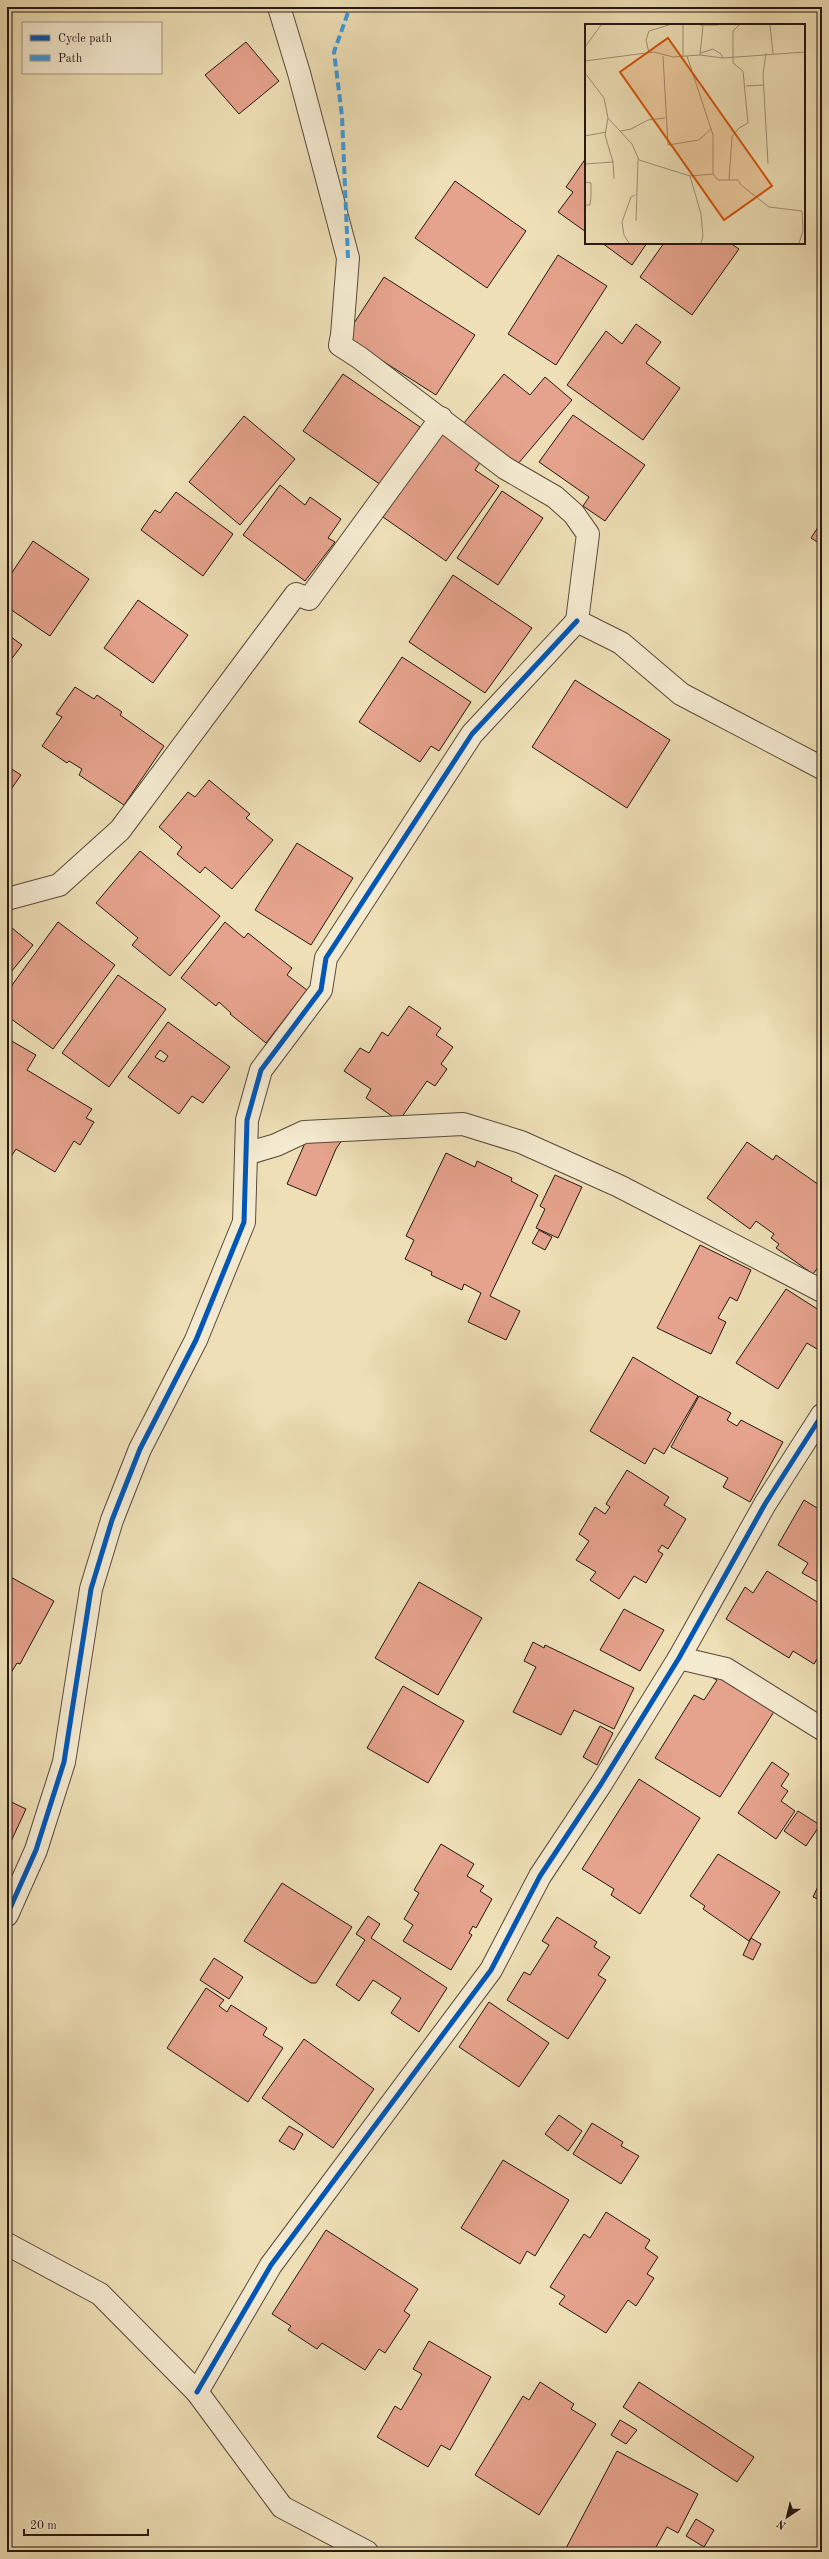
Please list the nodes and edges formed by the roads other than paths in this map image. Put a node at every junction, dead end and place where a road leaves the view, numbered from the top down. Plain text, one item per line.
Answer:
1 (279, 7) edge
2 (441, 418) junction
3 (577, 621) junction
4 (822, 768) edge
5 (7, 899) edge
6 (246, 1154) junction
7 (822, 1291) edge
8 (822, 1415) edge
9 (679, 1658) junction
10 (822, 1729) edge
11 (7, 1915) edge
12 (7, 2244) edge
13 (197, 2392) junction
14 (344, 2546) edge
15 (367, 2552) edge

1 - 2 street
2 - 3 street
2 - 5 street
3 - 4 street
3 - 6 street
6 - 7 street
6 - 11 street
8 - 9 street
9 - 10 street
9 - 13 street
12 - 13 street
13 - 14 street
14 - 15 street

